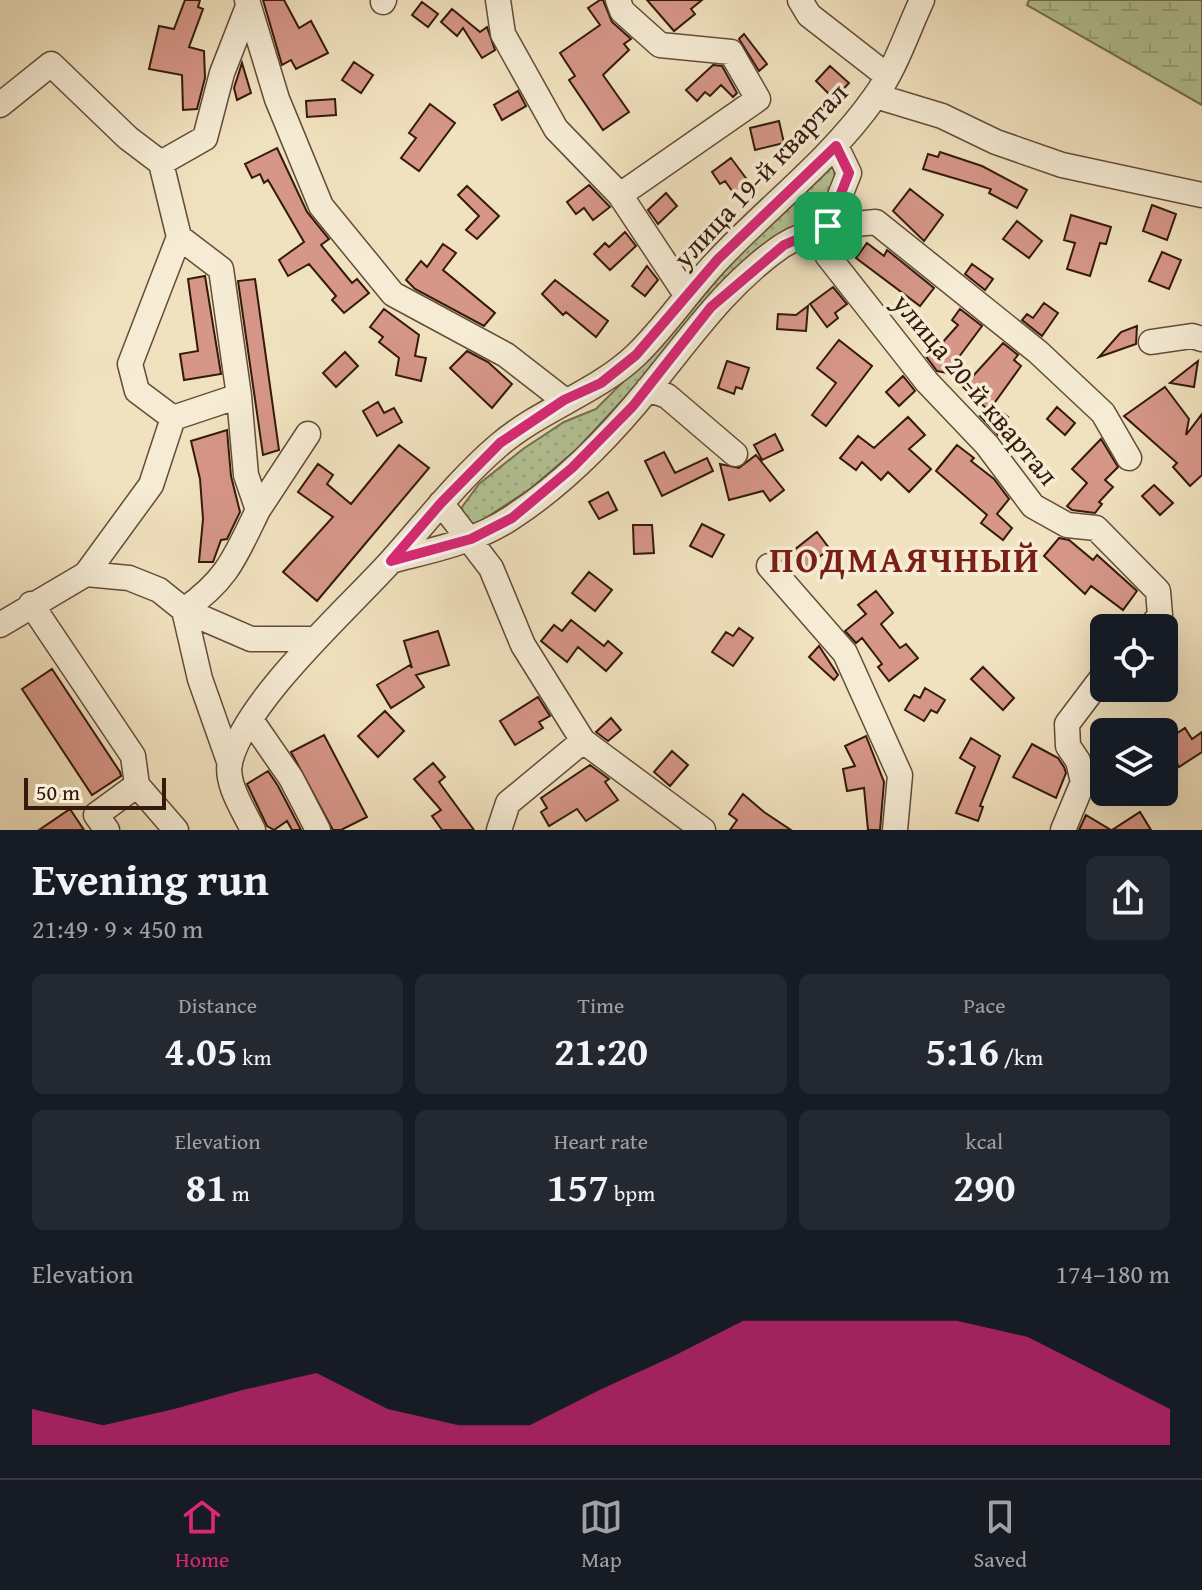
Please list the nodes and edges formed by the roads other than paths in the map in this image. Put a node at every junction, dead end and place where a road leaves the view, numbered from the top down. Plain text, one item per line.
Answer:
1 (498, 0) edge
2 (618, 0) edge
3 (800, 0) edge
4 (922, 0) edge
5 (247, 5) edge
6 (881, 85) junction
7 (0, 105) edge
8 (836, 146) junction
9 (161, 163) junction
10 (620, 195) junction
11 (1202, 195) edge
12 (828, 226) junction
13 (179, 237) junction
14 (687, 296) junction
15 (1202, 339) edge
16 (1151, 342) dead end
17 (648, 389) junction
18 (239, 396) junction
19 (564, 400) junction
20 (173, 418) junction
21 (308, 434) dead end
22 (735, 454) dead end
23 (1129, 458) dead end
24 (441, 503) junction
25 (258, 510) junction
26 (471, 539) junction
27 (391, 561) junction
28 (769, 566) dead end
29 (86, 574) junction
30 (31, 604) junction
31 (184, 610) junction
32 (1160, 614) edge
33 (0, 625) edge
34 (315, 639) junction
35 (1090, 694) edge
36 (214, 719) junction
37 (251, 720) junction
38 (583, 741) junction
39 (230, 764) junction
40 (137, 785) junction
41 (107, 830) edge
42 (176, 830) edge
43 (253, 830) edge
44 (318, 830) edge
45 (499, 830) edge
46 (703, 830) edge
47 (895, 830) edge
48 (1063, 830) edge

1 - 10 street, улица 19-й квартал
2 - 10 street, улица 19-й квартал
3 - 6 street, улица 19-й квартал
4 - 6 street
5 - 9 street
5 - 19 street
6 - 8 street, улица 19-й квартал
6 - 11 street
7 - 9 street
8 - 12 street
8 - 14 street, улица 19-й квартал
9 - 13 street
10 - 14 street, улица 19-й квартал
12 - 17 street
12 - 23 street, улица 20-й квартал
12 - 32 street, улица 20-й квартал
13 - 18 street
13 - 20 street
14 - 19 street, улица 19-й квартал
15 - 16 street
17 - 22 street
17 - 26 street
18 - 20 street
18 - 25 street
19 - 24 street, улица 19-й квартал
20 - 29 street
21 - 25 street
24 - 26 street
24 - 27 street, улица 19-й квартал
25 - 31 street
26 - 27 street
26 - 38 street
27 - 34 street, улица 19-й квартал
28 - 47 street
29 - 30 street
29 - 31 street
30 - 33 street
30 - 40 street
31 - 34 street
31 - 36 street
34 - 37 street, улица 19-й квартал
35 - 48 street
36 - 37 street
36 - 39 street
37 - 39 street, улица 19-й квартал
37 - 44 street
38 - 45 street
38 - 46 street
39 - 43 street
40 - 41 street
40 - 42 street

